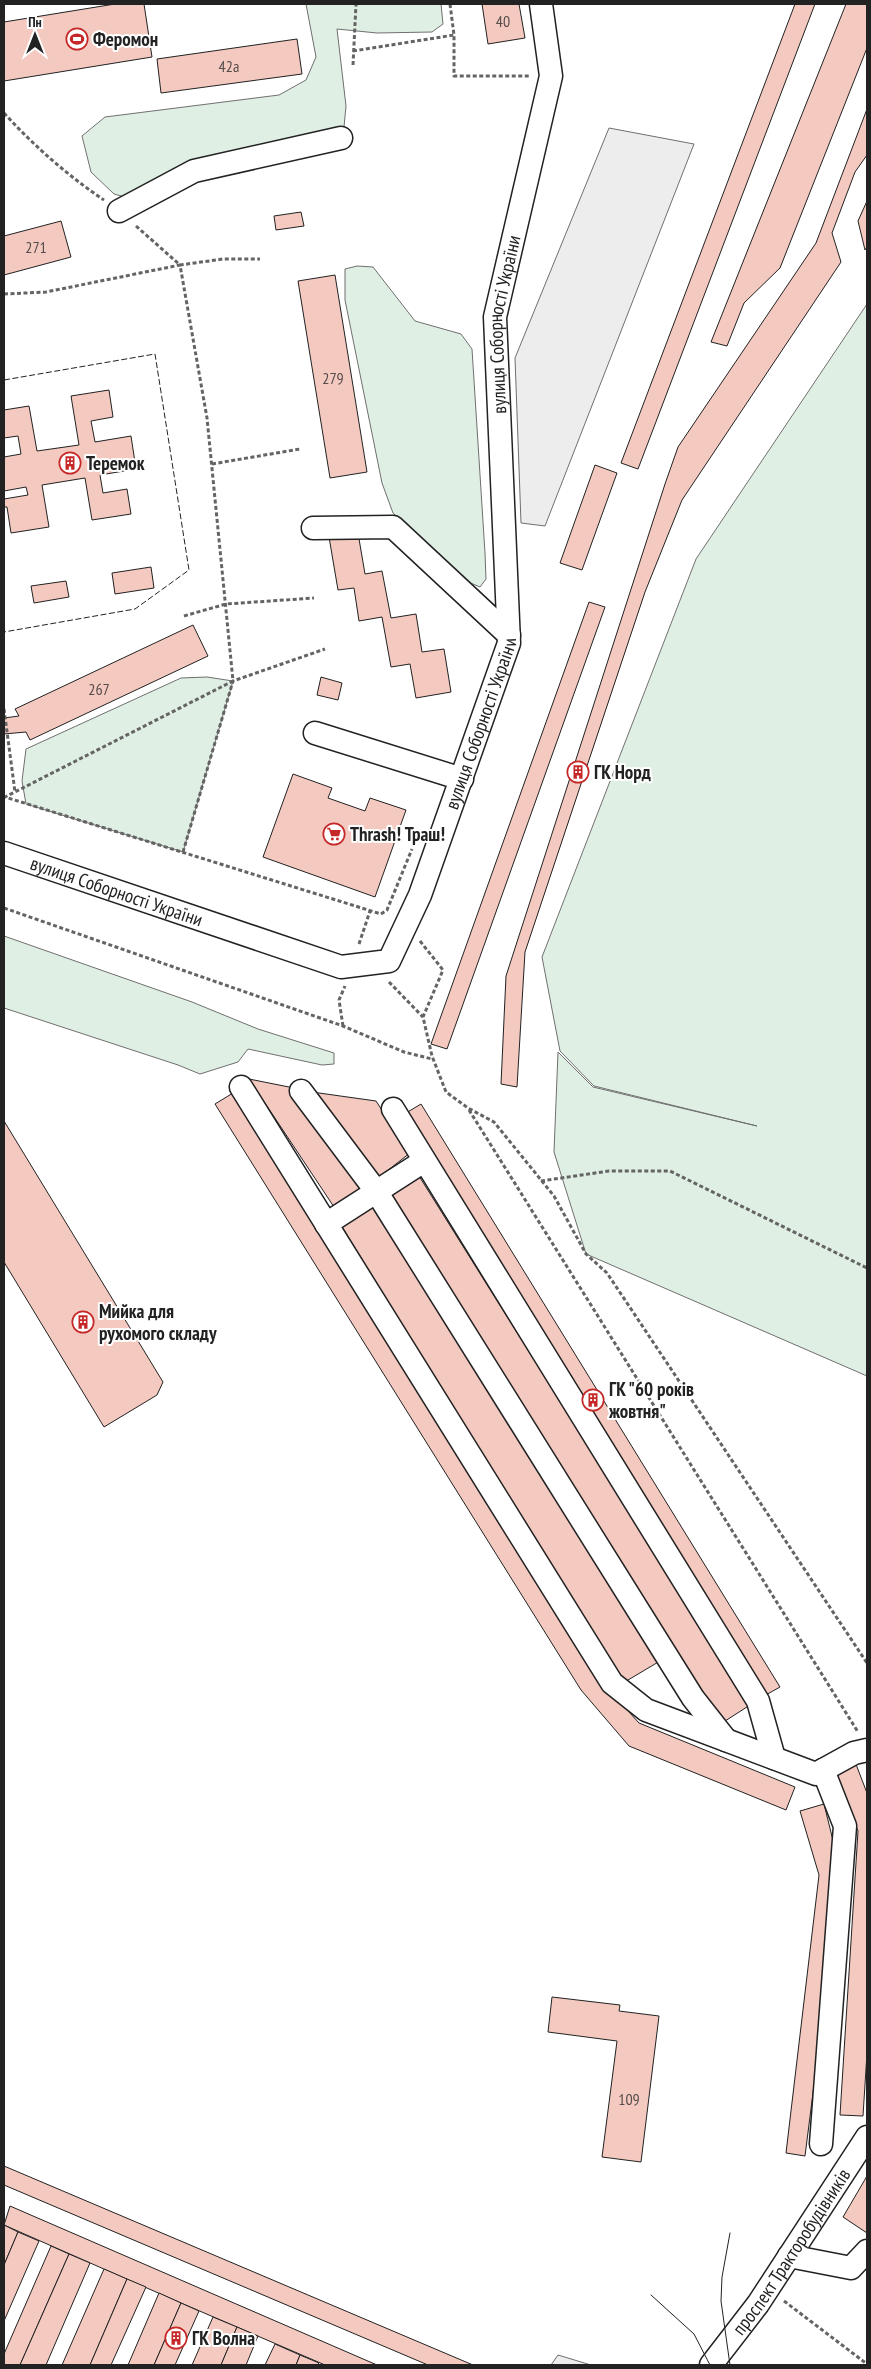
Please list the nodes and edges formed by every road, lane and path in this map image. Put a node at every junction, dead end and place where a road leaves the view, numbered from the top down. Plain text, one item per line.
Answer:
1 (356, 4) edge
2 (450, 4) edge
3 (541, 4) edge
4 (454, 35) junction
5 (353, 51) junction
6 (353, 64) dead end
7 (551, 76) junction
8 (340, 138) dead end
9 (119, 211) dead end
10 (4, 294) edge
11 (300, 449) dead end
12 (212, 464) junction
13 (313, 528) dead end
14 (314, 598) dead end
15 (226, 604) junction
16 (184, 616) dead end
17 (509, 635) junction
18 (325, 649) dead end
19 (233, 681) junction
20 (4, 709) edge
21 (315, 733) dead end
22 (462, 779) junction
23 (15, 792) junction
24 (4, 797) edge
25 (413, 846) dead end
26 (183, 852) junction
27 (4, 853) edge
28 (4, 908) edge
29 (407, 923) junction
30 (372, 963) junction
31 (423, 1017) junction
32 (433, 1059) junction
33 (241, 1088) dead end
34 (301, 1091) dead end
35 (468, 1108) junction
36 (393, 1110) dead end
37 (424, 1161) junction
38 (540, 1181) junction
39 (376, 1191) junction
40 (326, 1224) junction
41 (867, 1268) edge
42 (867, 1664) edge
43 (727, 1741) junction
44 (865, 1745) edge
45 (774, 1758) junction
46 (823, 1770) junction
47 (867, 2137) edge
48 (821, 2144) dead end
49 (867, 2251) edge
50 (789, 2256) junction
51 (763, 2296) junction
52 (867, 2364) edge
53 (711, 2365) edge

1 - 5 path
2 - 4 path
3 - 7 street
4 - 5 path
4 - 7 path
5 - 6 path
7 - 17 street, вулиця Соборності України
8 - 9 street
10 - 12 path
11 - 12 path
12 - 15 path
13 - 17 street
14 - 15 path
15 - 16 path
15 - 19 path
17 - 22 street, вулиця Соборності України
18 - 19 path
19 - 23 path
19 - 26 path
20 - 23 path
21 - 22 street
22 - 29 street, вулиця Соборності України
23 - 24 path
24 - 26 path
25 - 26 path
27 - 30 street, вулиця Соборності України
28 - 32 path
29 - 30 street, вулиця Соборності України
29 - 31 path
30 - 31 path
31 - 32 path
32 - 35 path
33 - 40 street
34 - 39 street
35 - 38 path
35 - 44 path
36 - 37 street
37 - 39 street
37 - 45 street
38 - 41 path
38 - 42 path
39 - 40 street
39 - 43 street
40 - 43 street
43 - 45 street
44 - 46 street
45 - 46 street
46 - 48 street
47 - 50 street, проспект Тракторобудівників
49 - 50 street
50 - 51 street, проспект Тракторобудівників
51 - 52 path
51 - 53 street, проспект Тракторобудівників

